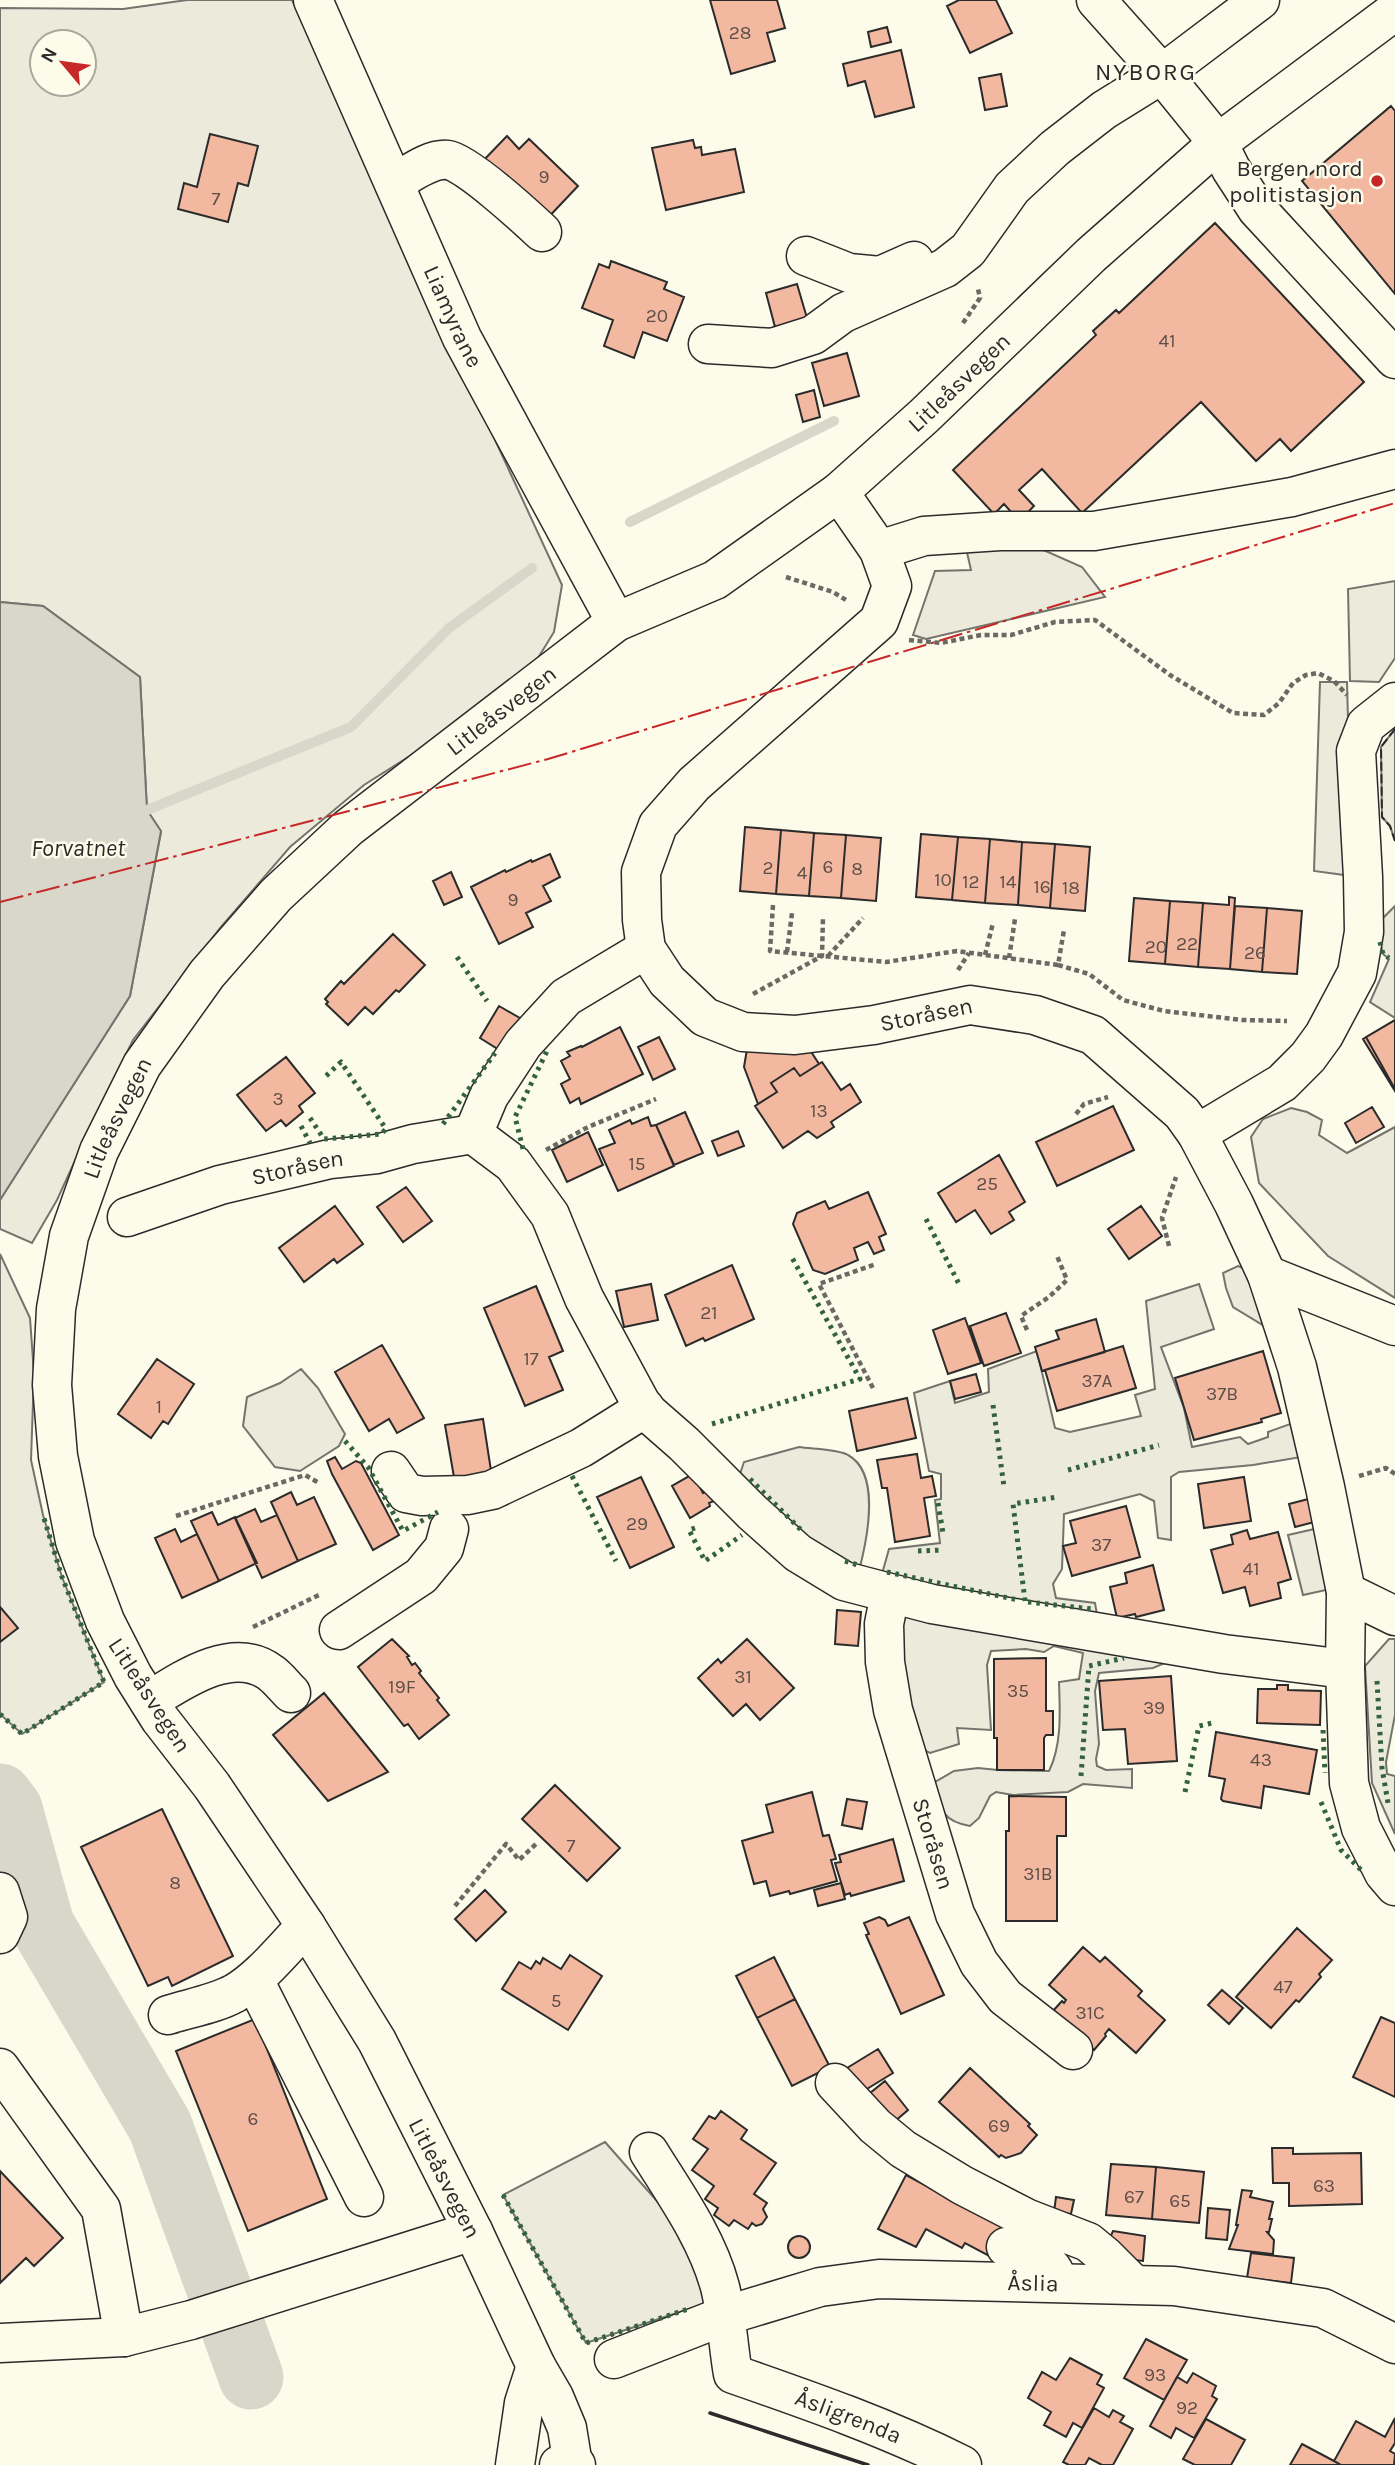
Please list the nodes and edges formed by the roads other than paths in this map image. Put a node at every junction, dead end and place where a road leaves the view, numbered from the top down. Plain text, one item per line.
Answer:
1 (313, 0) edge
2 (1096, 0) edge
3 (1260, 0) edge
4 (1395, 11) edge
5 (1162, 74) junction
6 (1218, 143) junction
7 (394, 183) junction
8 (991, 219) junction
9 (542, 232) dead end
10 (806, 256) dead end
11 (708, 344) dead end
12 (1395, 359) edge
13 (1395, 469) edge
14 (839, 492) junction
15 (878, 550) junction
16 (616, 622) junction
17 (1380, 713) edge
18 (1379, 897) edge
19 (646, 949) junction
20 (472, 1134) junction
21 (1198, 1134) junction
22 (127, 1217) dead end
23 (1267, 1275) junction
24 (1395, 1326) edge
25 (645, 1408) junction
26 (391, 1471) dead end
27 (449, 1529) dead end
28 (1346, 1592) junction
29 (890, 1594) junction
30 (1395, 1616) edge
31 (339, 1630) dead end
32 (1345, 1669) junction
33 (291, 1693) dead end
34 (149, 1701) junction
35 (1395, 1886) edge
36 (0, 1892) edge
37 (306, 1926) junction
38 (0, 1934) edge
39 (254, 1980) junction
40 (168, 2015) dead end
41 (1073, 2050) dead end
42 (0, 2068) edge
43 (835, 2084) dead end
44 (649, 2152) dead end
45 (364, 2197) dead end
46 (473, 2231) junction
47 (1006, 2246) dead end
48 (1058, 2282) junction
49 (1133, 2284) junction
50 (724, 2316) junction
51 (124, 2337) junction
52 (0, 2343) edge
53 (1395, 2344) edge
54 (614, 2359) dead end
55 (536, 2366) junction
56 (514, 2465) edge
57 (559, 2465) edge
58 (575, 2465) edge
59 (962, 2465) edge

1 - 7 street, Liamyrane
2 - 5 street
3 - 5 street
4 - 6 street, Litleåsvegen
5 - 6 street
5 - 8 street
6 - 12 street
6 - 14 street, Litleåsvegen
7 - 9 street
7 - 16 street, Liamyrane
8 - 10 street
8 - 11 street
13 - 15 street
14 - 15 street, Storåsen
14 - 16 street, Litleåsvegen
15 - 19 street, Storåsen
16 - 34 street, Litleåsvegen
17 - 18 street
18 - 21 street
19 - 20 street
19 - 21 street, Storåsen
20 - 22 street, Storåsen
20 - 25 street
21 - 23 street, Storåsen
23 - 24 street
23 - 28 street, Storåsen
25 - 26 street
25 - 29 street
27 - 31 street
28 - 30 street
28 - 32 street, Storåsen
29 - 32 street
29 - 41 street, Storåsen
32 - 35 street, Storåsen
33 - 34 street
34 - 37 street, Litleåsvegen
36 - 38 street
37 - 39 street
37 - 46 street, Litleåsvegen
39 - 40 street
39 - 45 street
42 - 51 street
43 - 49 street
44 - 50 street
46 - 51 street
46 - 55 street, Litleåsvegen
47 - 48 street
48 - 49 street, Åslia
48 - 50 street, Åslia
49 - 53 street, Åslia
50 - 54 street, Åslia
50 - 59 street, Åsligrenda
51 - 52 street
55 - 56 street
55 - 58 street, Litleåsvegen
57 - 58 street

